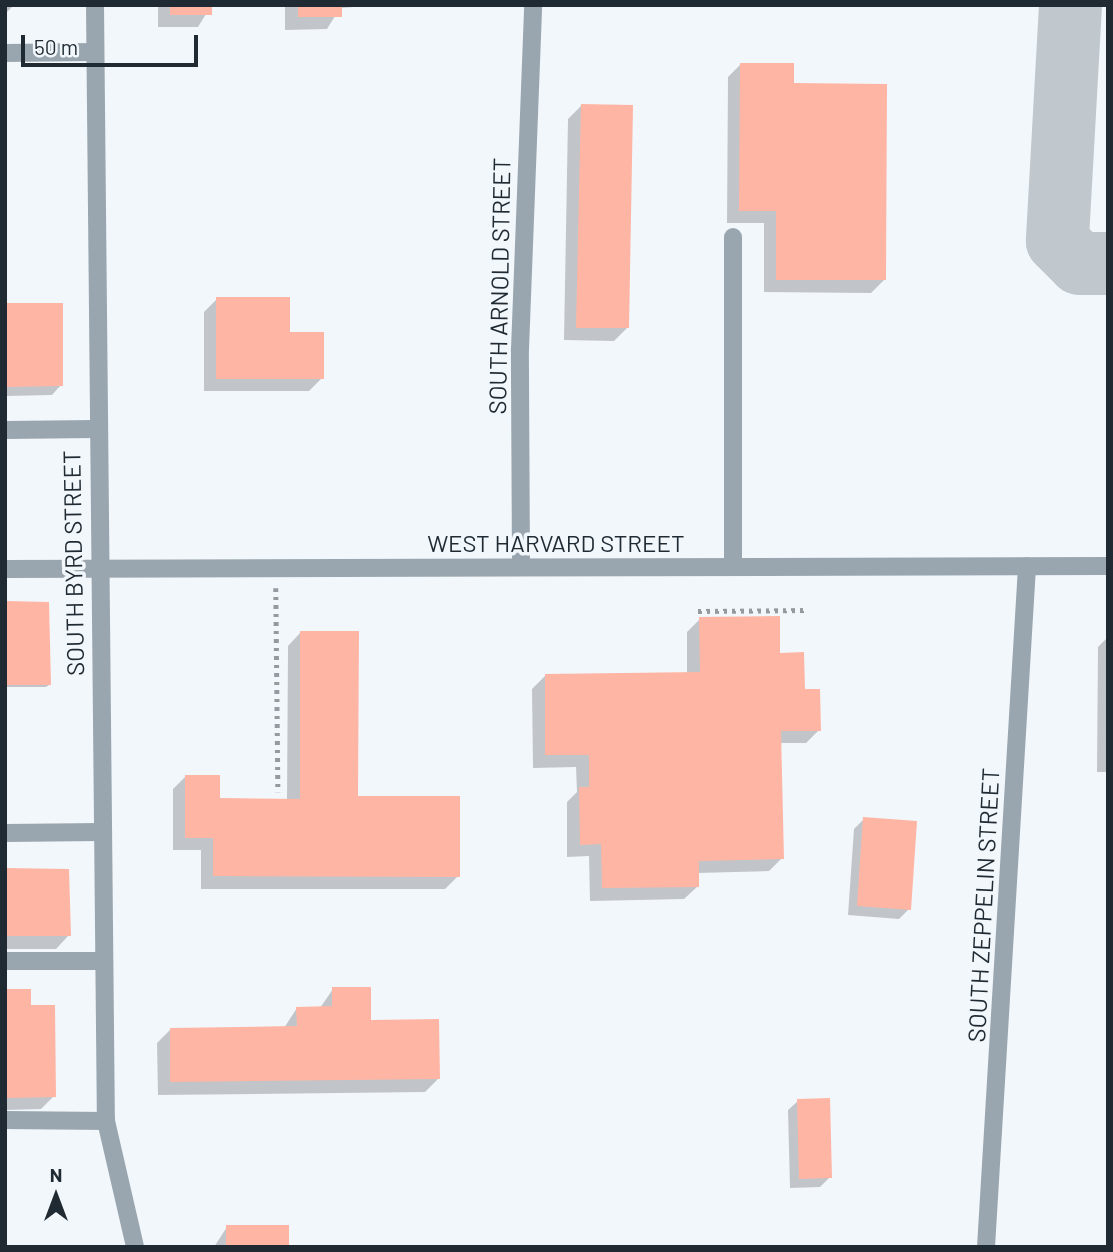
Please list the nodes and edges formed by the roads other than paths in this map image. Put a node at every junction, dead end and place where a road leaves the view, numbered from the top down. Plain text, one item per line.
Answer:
1 (95, 5) edge
2 (533, 5) edge
3 (94, 52) junction
4 (5, 53) edge
5 (733, 237) dead end
6 (95, 429) junction
7 (5, 430) edge
8 (1027, 566) junction
9 (1108, 566) edge
10 (522, 567) junction
11 (733, 567) junction
12 (5, 569) edge
13 (99, 569) junction
14 (101, 832) junction
15 (5, 833) edge
16 (5, 961) edge
17 (104, 961) junction
18 (5, 1120) edge
19 (106, 1121) junction
20 (135, 1247) edge
21 (986, 1247) edge

1 - 3 street, SOUTH BYRD STREET
2 - 10 street, SOUTH ARNOLD STREET
3 - 4 street
3 - 6 street, SOUTH BYRD STREET
5 - 11 street
6 - 7 street
6 - 13 street, SOUTH BYRD STREET
8 - 9 street, WEST HARVARD STREET
8 - 11 street, WEST HARVARD STREET
8 - 21 street, SOUTH ZEPPELIN STREET
10 - 11 street, WEST HARVARD STREET
10 - 13 street, WEST HARVARD STREET
12 - 13 street, WEST HARVARD STREET
13 - 14 street, SOUTH BYRD STREET
14 - 15 street
14 - 17 street, SOUTH BYRD STREET
16 - 17 street
17 - 19 street, SOUTH BYRD STREET
18 - 19 street
19 - 20 street, SOUTH BYRD STREET

